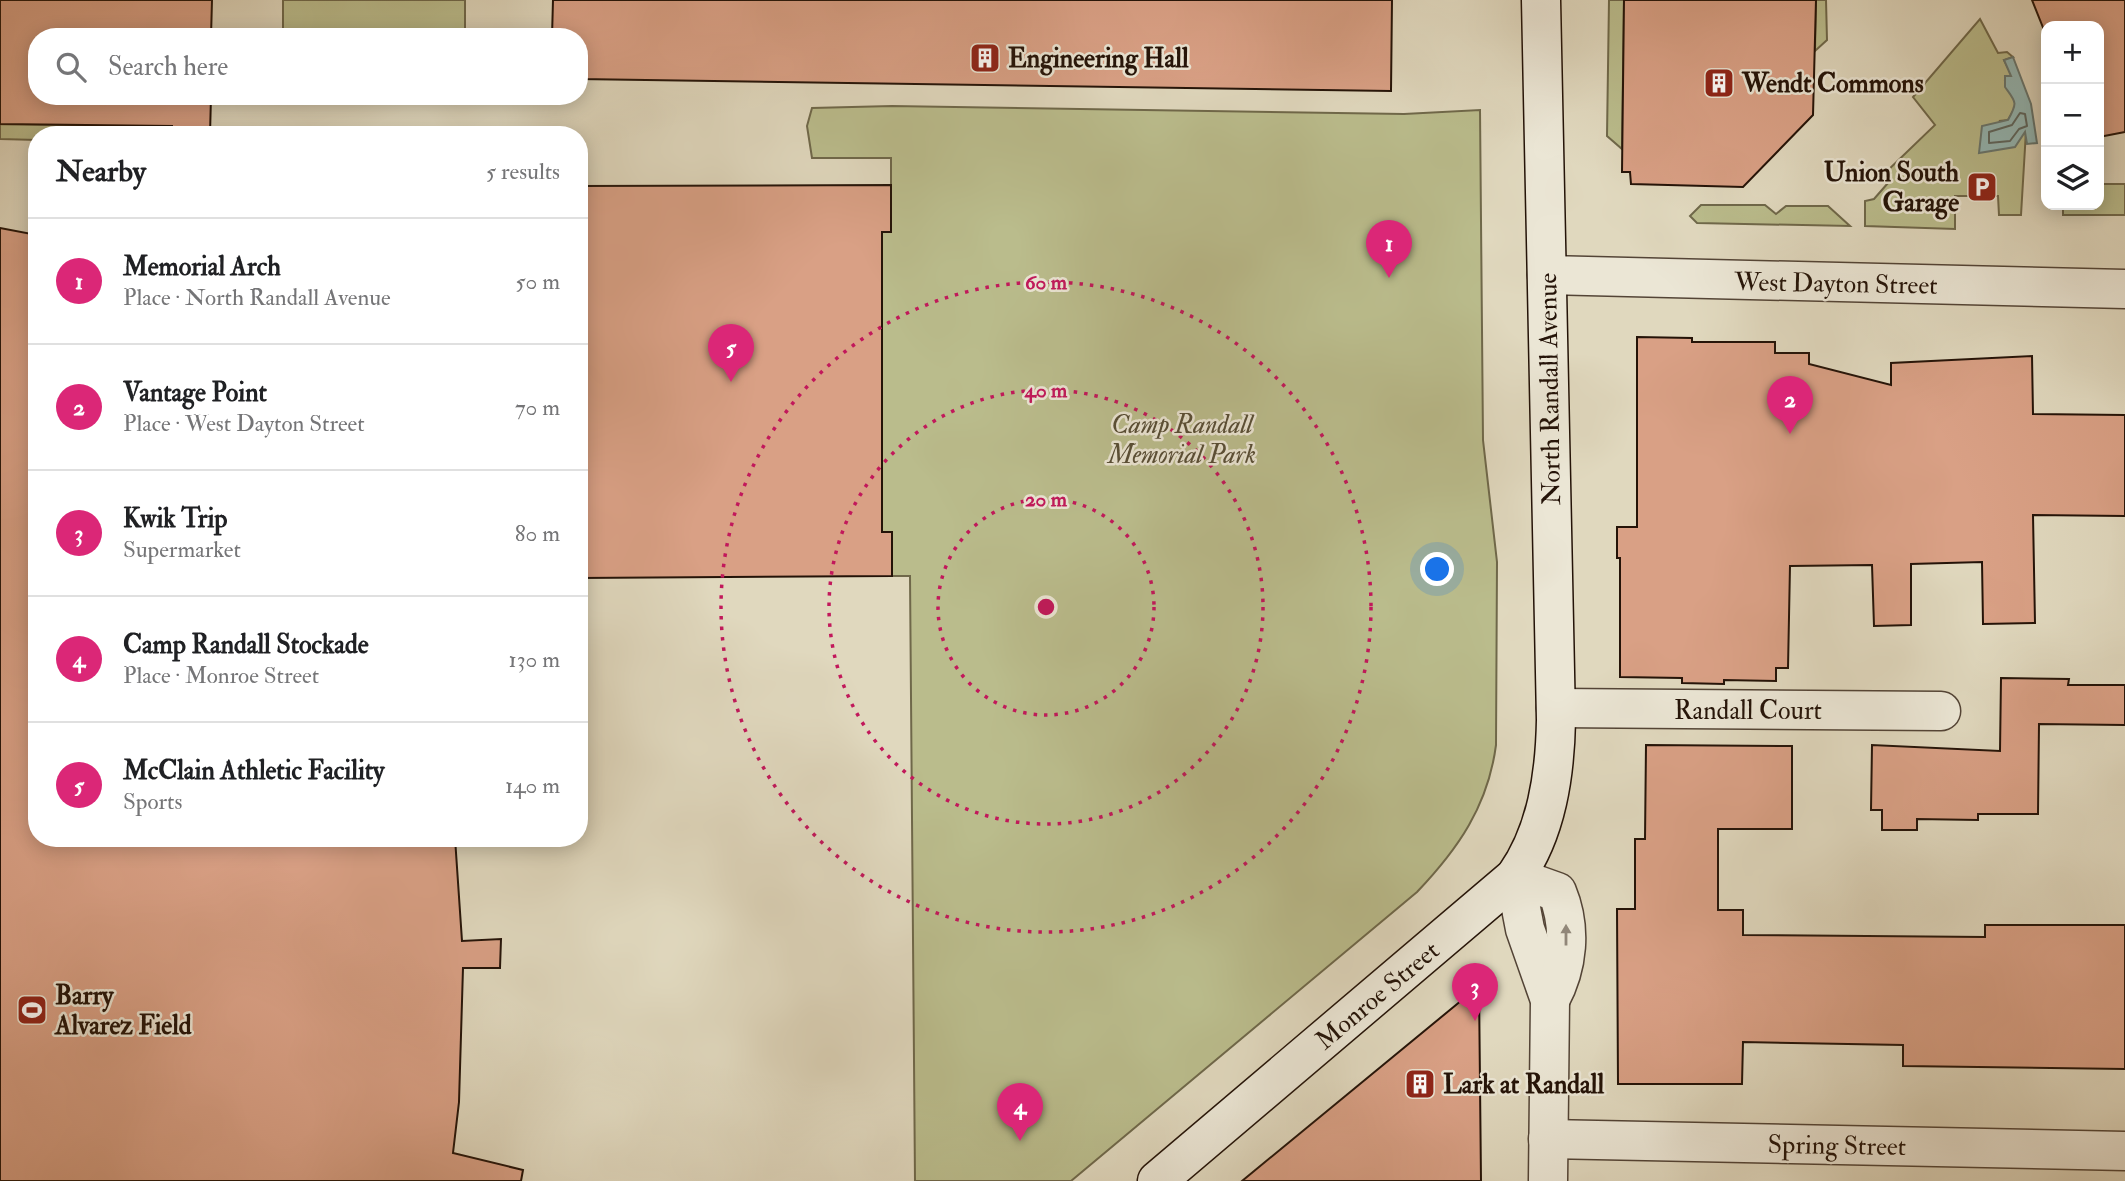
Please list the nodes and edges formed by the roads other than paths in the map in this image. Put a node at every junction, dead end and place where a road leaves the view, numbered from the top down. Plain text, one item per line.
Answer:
1 (1541, 0) edge
2 (1547, 275) junction
3 (2125, 289) edge
4 (1556, 708) junction
5 (1941, 711) dead end
6 (1551, 778) joint
7 (1515, 877) junction
8 (1548, 1139) junction
9 (2125, 1151) edge
10 (1157, 1181) edge
11 (1548, 1181) edge

1 - 2 street, North Randall Avenue
2 - 3 street, West Dayton Street
2 - 4 street, North Randall Avenue
4 - 5 street, Randall Court
4 - 6 street, North Randall Avenue
6 - 7 street, Monroe Street
7 - 8 street
7 - 10 street, Monroe Street
8 - 9 street, Spring Street
8 - 11 street

